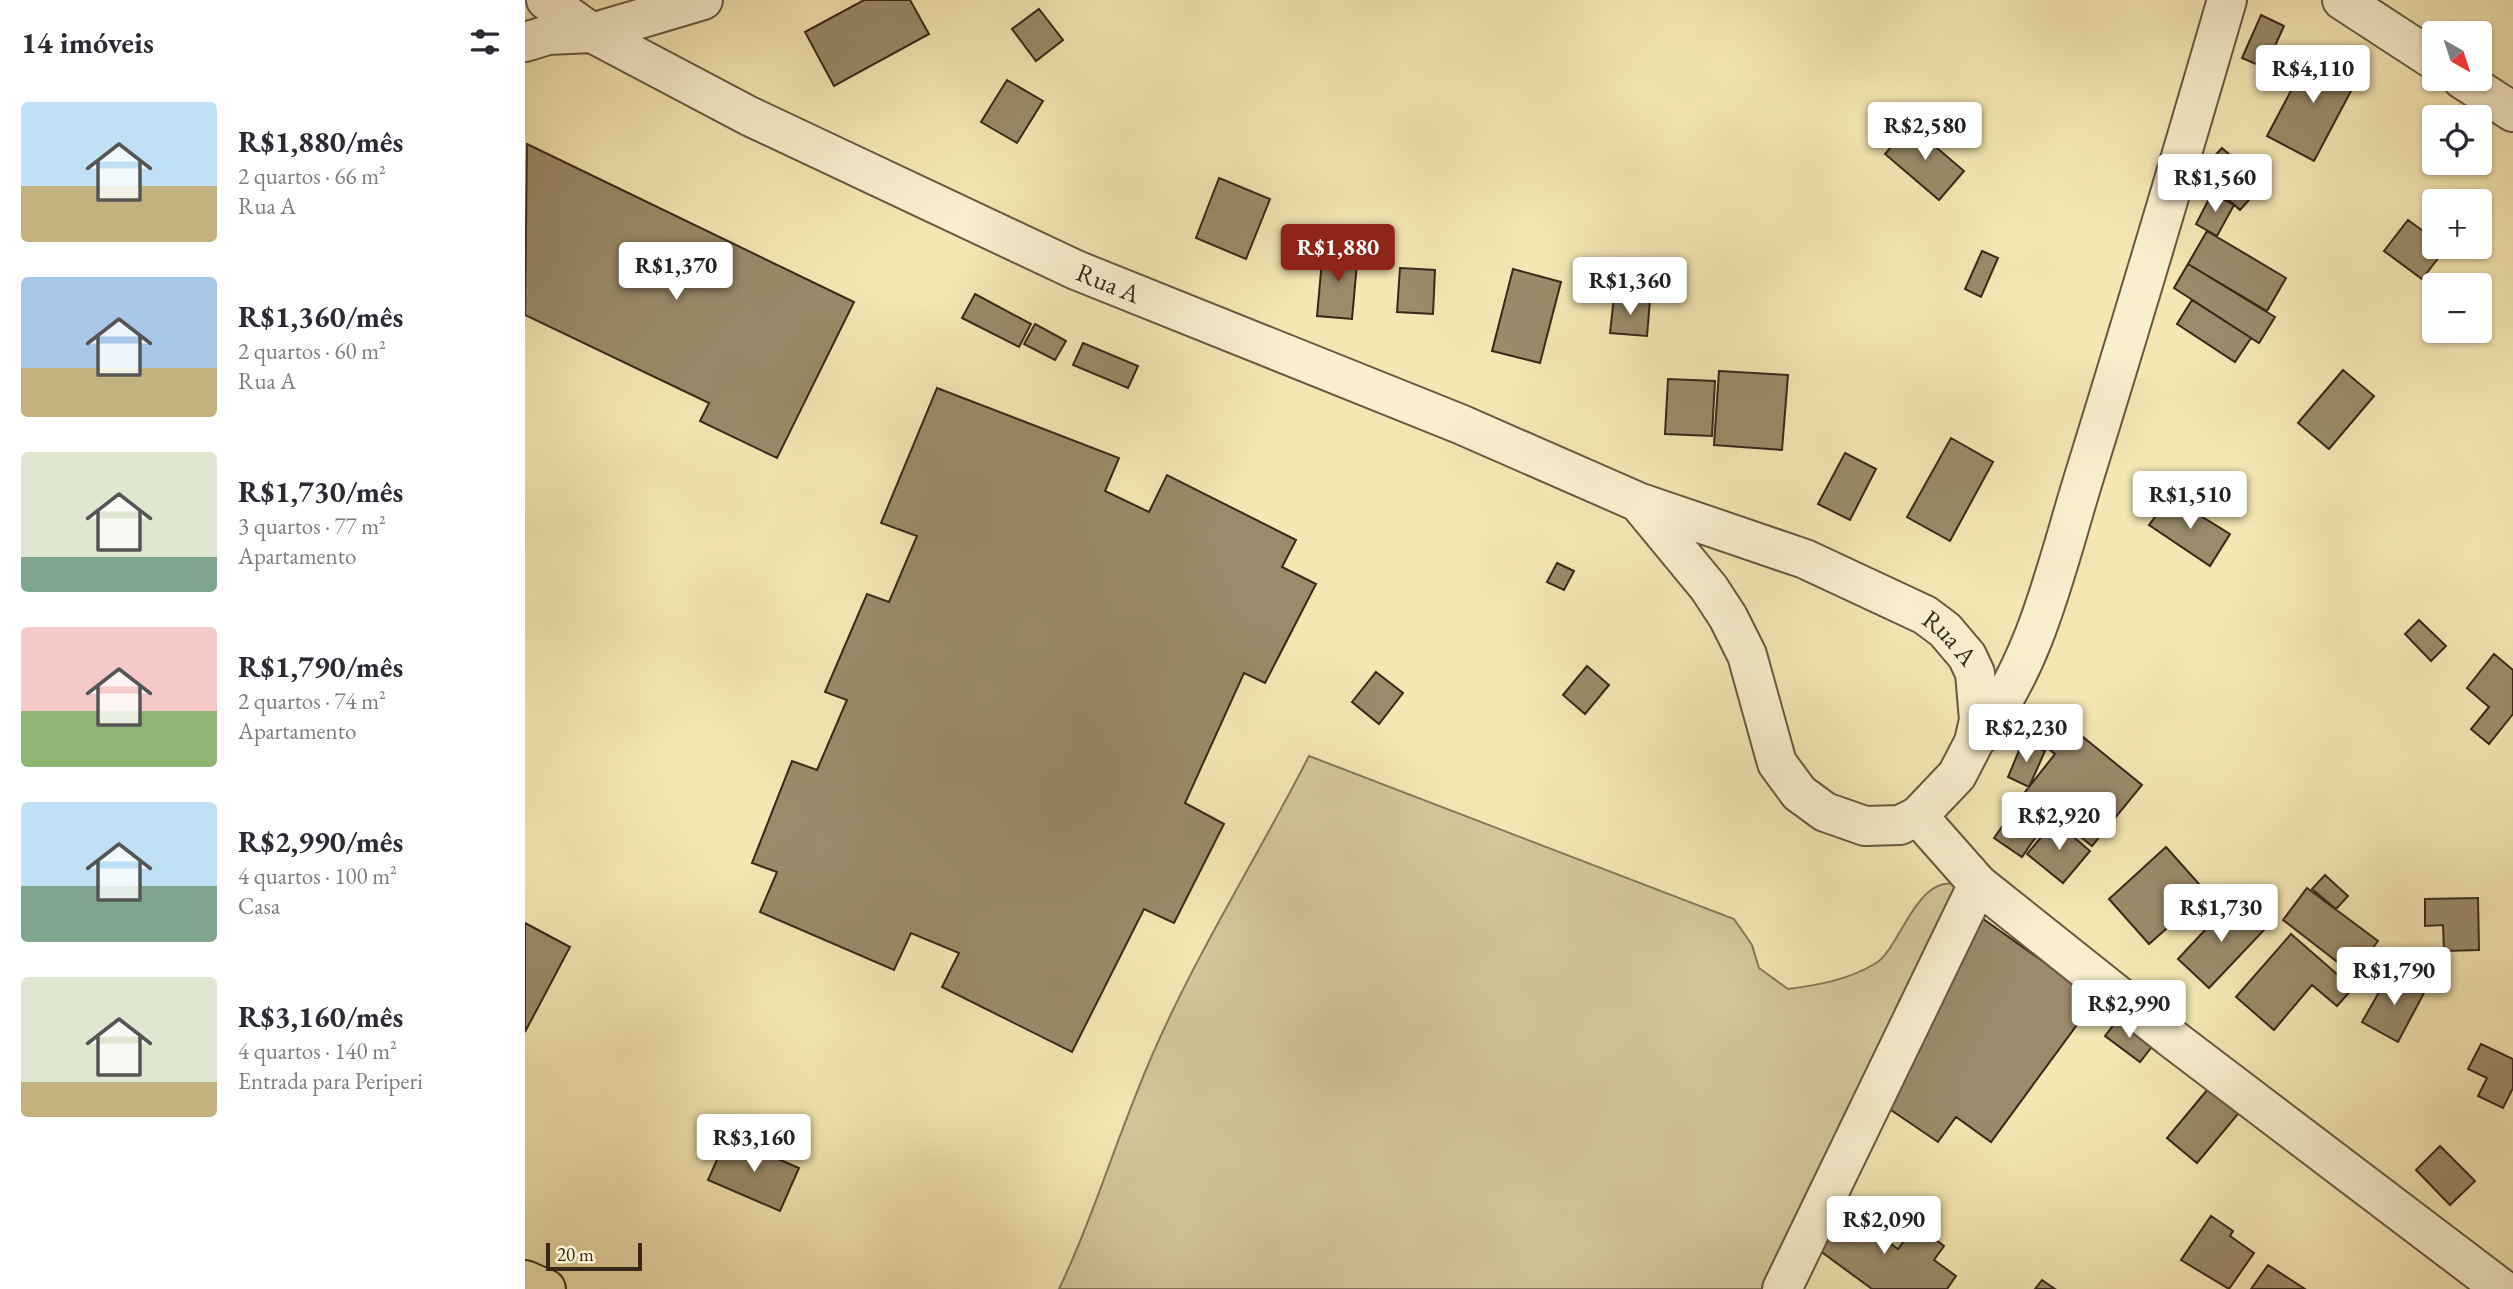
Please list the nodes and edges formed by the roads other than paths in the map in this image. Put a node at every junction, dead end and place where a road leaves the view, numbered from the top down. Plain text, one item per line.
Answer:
1 (546, 0) edge
2 (703, 0) edge
3 (2227, 0) edge
4 (2342, 0) edge
5 (592, 33) junction
6 (525, 42) edge
7 (2422, 52) edge
8 (2481, 91) edge
9 (2513, 112) edge
10 (1638, 502) junction
11 (1974, 742) junction
12 (1917, 817) junction
13 (1978, 884) junction
14 (525, 1280) edge
15 (547, 1289) edge
16 (1782, 1289) edge
17 (2502, 1289) edge

1 - 5 street, Rua A
2 - 5 street
3 - 11 street
4 - 7 street
5 - 6 street
5 - 10 street, Rua A
8 - 9 street
10 - 11 street, Rua A
10 - 12 street, Rua A
11 - 12 street, Rua A
12 - 13 street
13 - 16 street
13 - 17 street
14 - 15 main road

